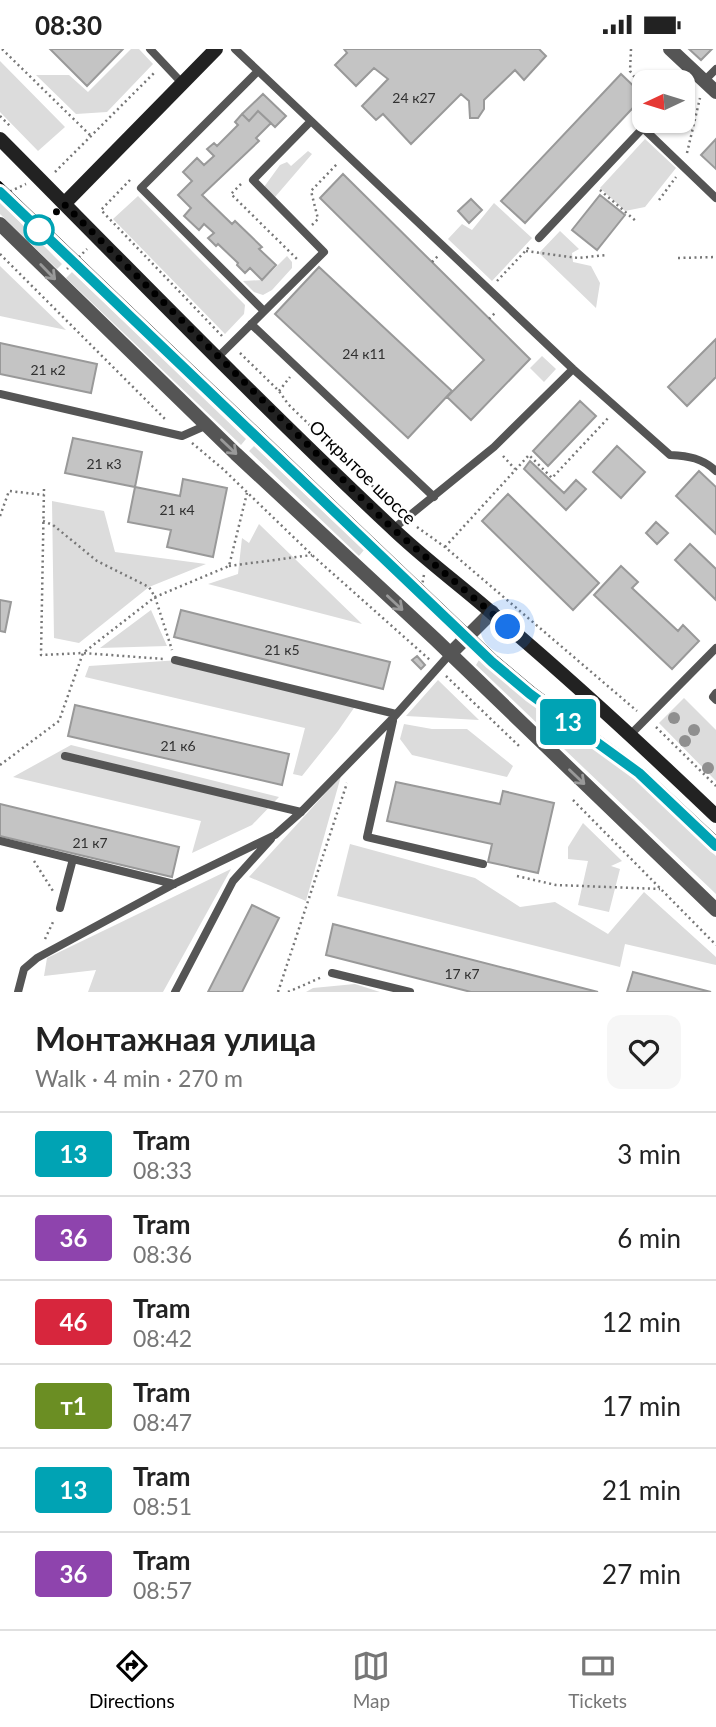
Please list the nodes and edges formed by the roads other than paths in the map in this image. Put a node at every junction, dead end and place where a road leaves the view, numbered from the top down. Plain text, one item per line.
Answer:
1 (150, 49) edge
2 (216, 49) edge
3 (235, 49) edge
4 (670, 49) edge
5 (716, 69) edge
6 (258, 71) junction
7 (699, 76) junction
8 (695, 78) edge
9 (181, 83) junction
10 (716, 92) edge
11 (311, 121) junction
12 (638, 133) edge
13 (655, 133) edge
14 (0, 139) edge
15 (716, 198) edge
16 (64, 204) junction
17 (0, 224) edge
18 (539, 238) road end
19 (264, 311) junction
20 (251, 324) junction
21 (218, 358) junction
22 (573, 369) junction
23 (0, 394) edge
24 (206, 425) junction
25 (716, 471) edge
26 (434, 497) junction
27 (393, 529) junction
28 (492, 612) junction
29 (716, 647) edge
30 (450, 654) junction
31 (175, 660) road end
32 (716, 693) edge
33 (716, 700) edge
34 (394, 716) junction
35 (631, 734) junction
36 (65, 756) dead end
37 (301, 812) junction
38 (716, 816) edge
39 (275, 835) junction
40 (0, 841) edge
41 (74, 859) junction
42 (483, 864) dead end
43 (174, 884) junction
44 (60, 908) road end
45 (716, 910) edge
46 (332, 972) road end
47 (18, 992) edge
48 (175, 992) edge
49 (410, 992) edge

1 - 9 lane
2 - 9 street
3 - 6 lane
4 - 7 street
5 - 7 lane
6 - 11 lane
6 - 19 lane
7 - 8 lane
7 - 10 street
9 - 16 street
11 - 19 lane
11 - 22 lane
12 - 18 lane
13 - 15 lane
14 - 16 street, Открытое шоссе
16 - 21 street, Открытое шоссе
17 -> 24 street
19 - 20 lane
20 - 21 lane
20 - 26 lane
21 - 27 street, Открытое шоссе
22 - 25 lane
22 - 26 lane
23 - 24 lane
24 -> 30 street
26 - 27 lane
27 - 28 street, Открытое шоссе
28 - 30 street
28 - 35 street, Открытое шоссе
29 - 35 lane
30 - 34 lane
30 -> 45 street
31 - 34 lane
32 - 33 lane
34 - 37 lane
34 - 42 lane
35 - 38 street, Открытое шоссе
36 - 37 lane
37 - 39 lane
39 - 43 lane
39 - 48 lane
40 - 41 lane
41 - 43 lane
41 - 44 lane
43 - 47 lane
46 - 49 lane

